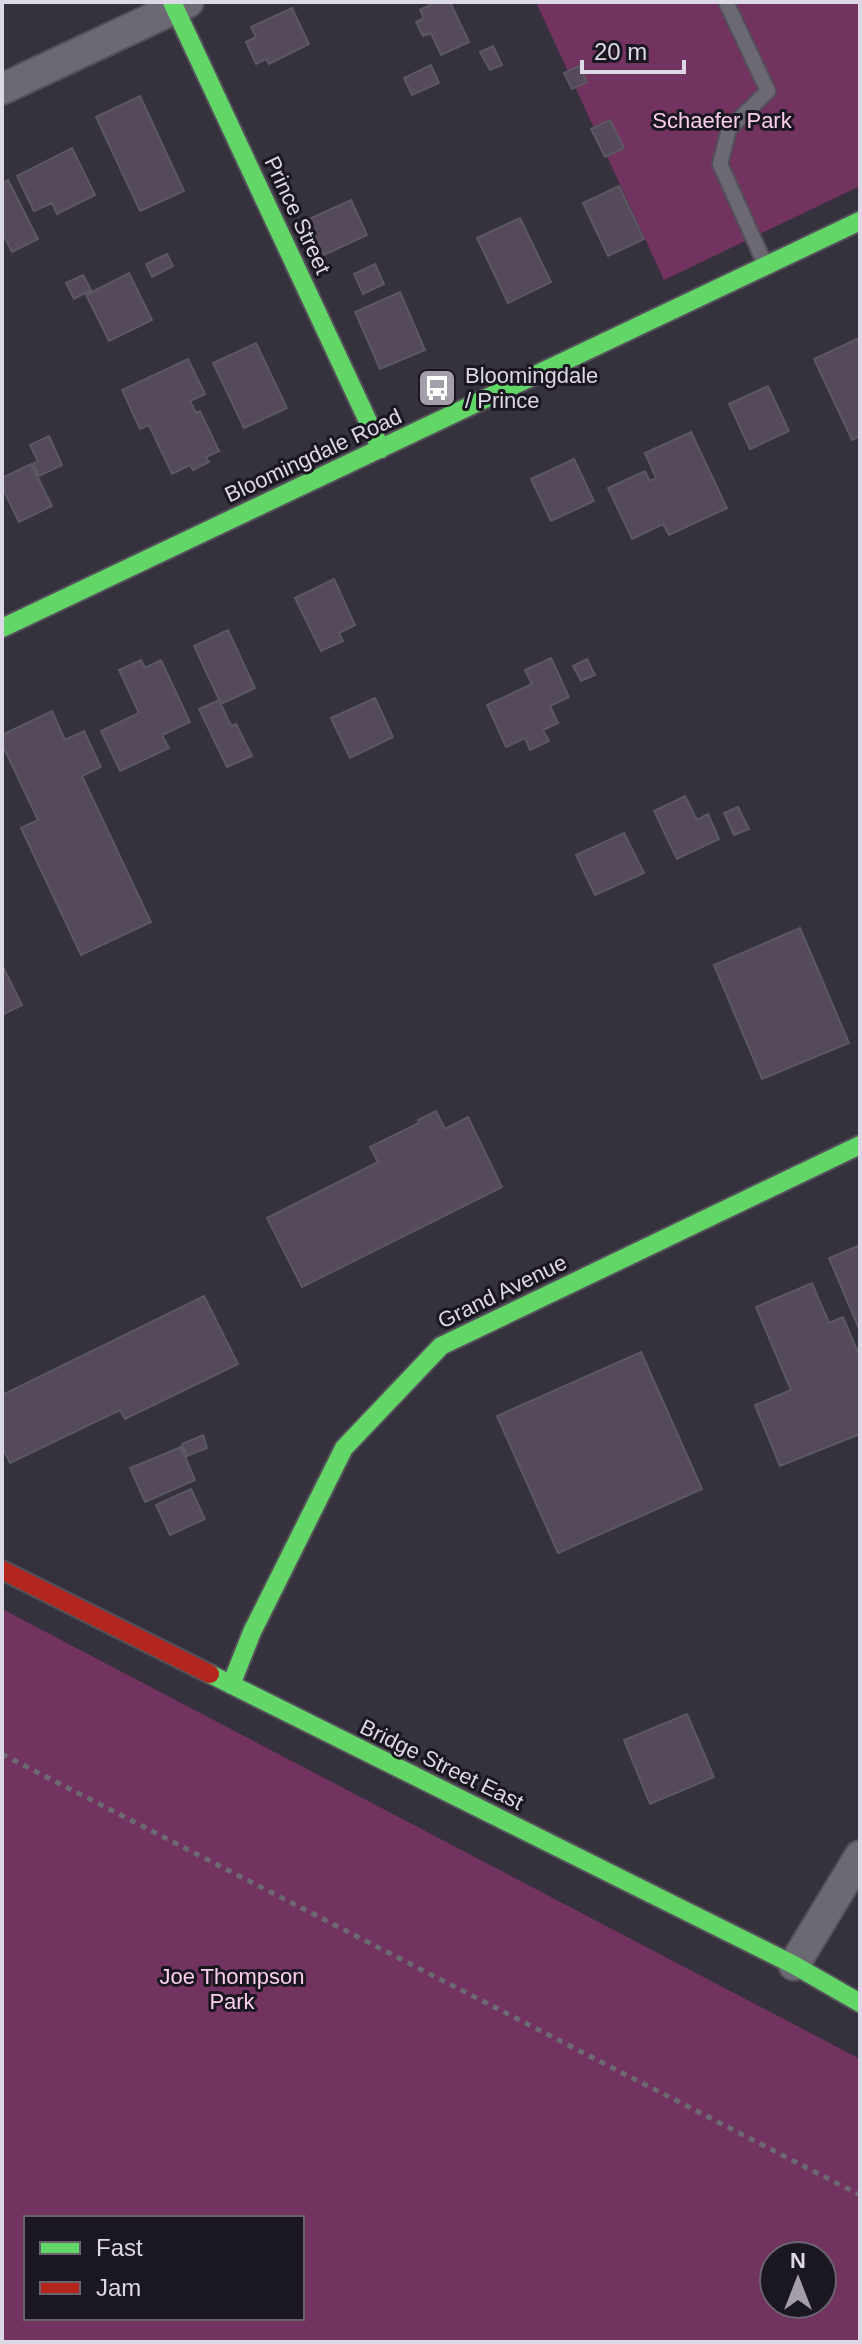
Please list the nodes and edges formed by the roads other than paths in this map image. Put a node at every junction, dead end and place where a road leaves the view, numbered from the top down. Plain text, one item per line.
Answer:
1 (726, 2) edge
2 (178, 4) edge
3 (2, 89) edge
4 (860, 221) edge
5 (766, 266) junction
6 (381, 449) junction
7 (2, 628) edge
8 (860, 1145) edge
9 (2, 1570) edge
10 (231, 1685) junction
11 (860, 1856) edge
12 (794, 1965) junction
13 (860, 2003) edge

1 - 5 lane
2 - 3 street
2 - 6 main road, Prince Street
4 - 5 main road, Bloomingdale Road
5 - 6 main road, Bloomingdale Road
6 - 7 main road, Bloomingdale Road
8 - 10 main road, Grand Avenue
9 - 10 main road, Bridge Street East
10 - 12 main road, Bridge Street East
11 - 12 street
12 - 13 main road, Bridge Street East

